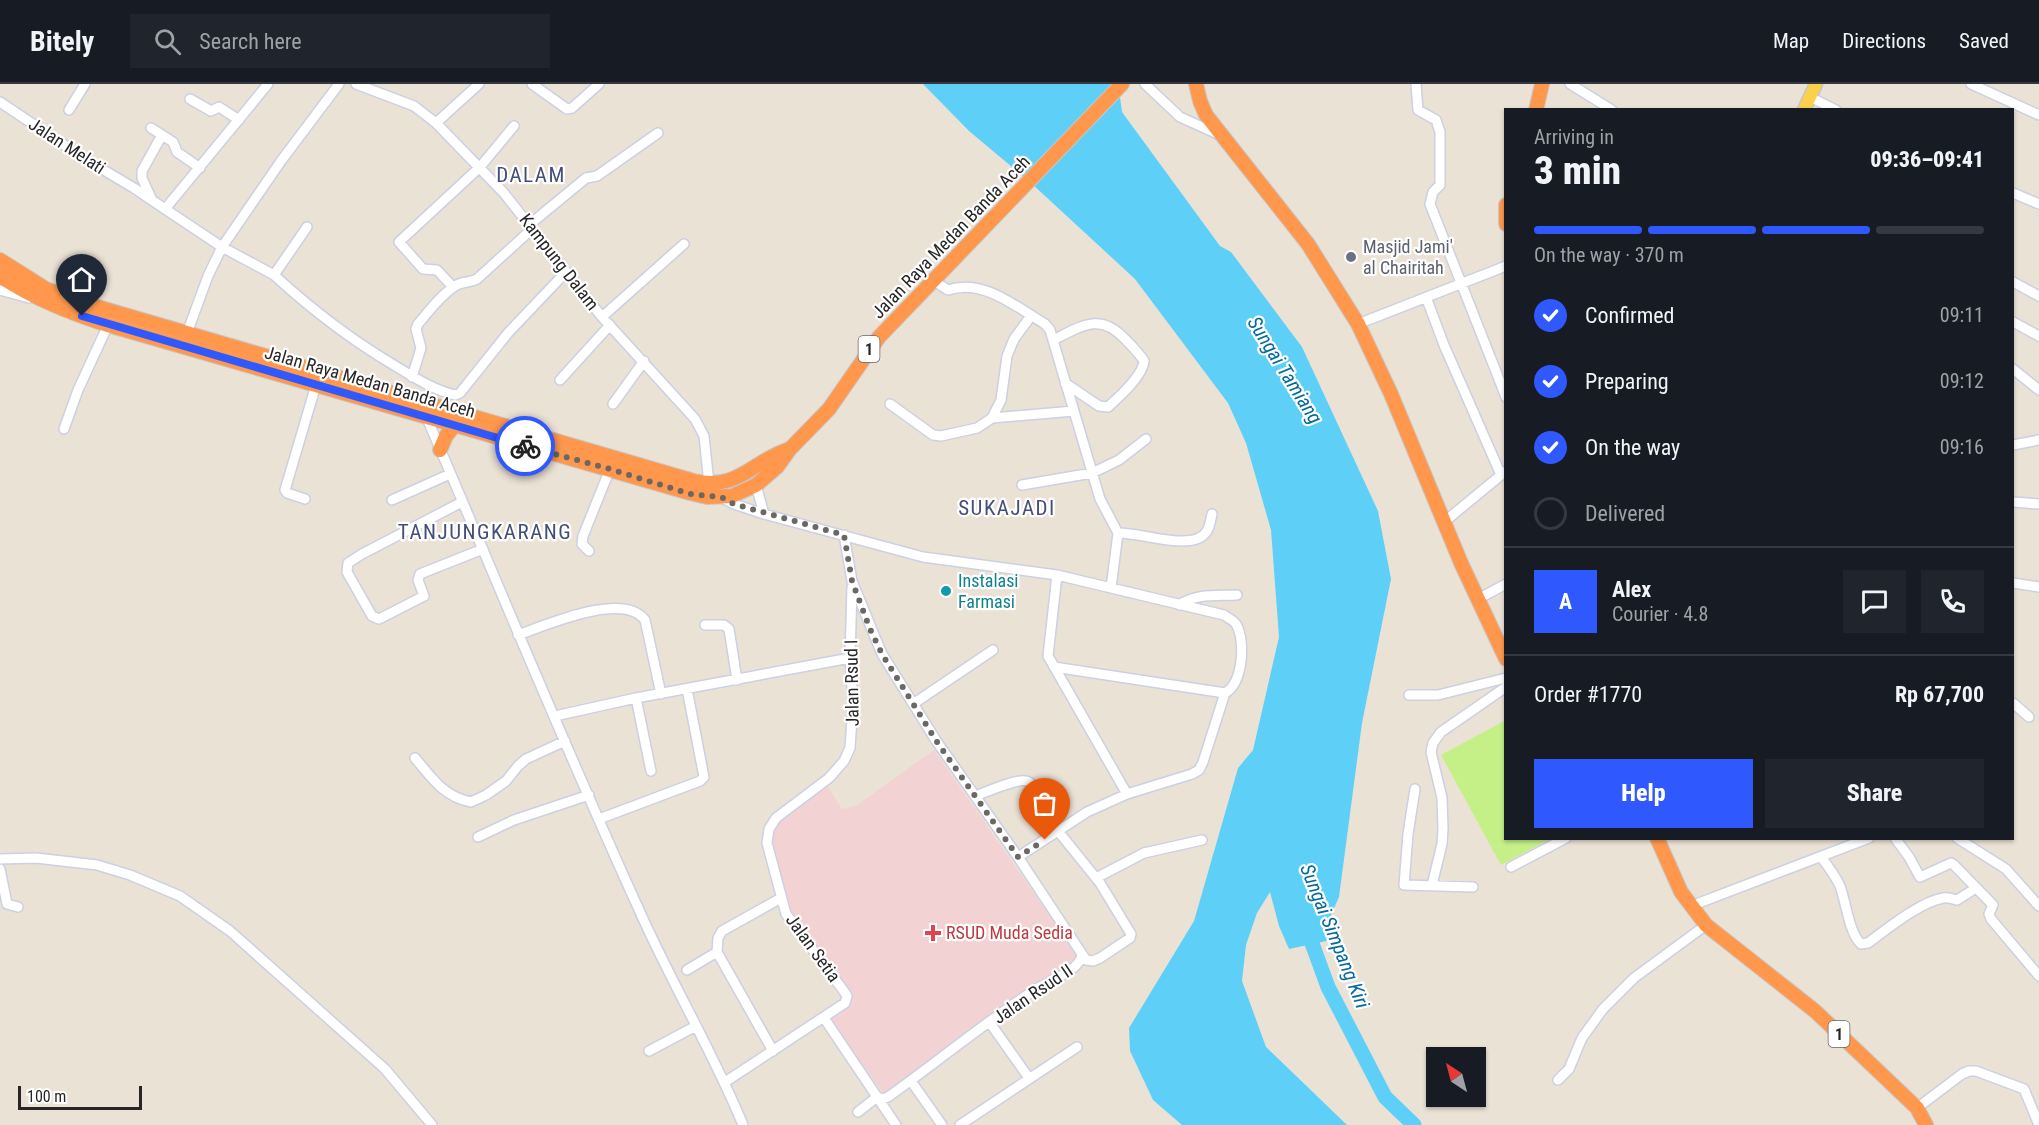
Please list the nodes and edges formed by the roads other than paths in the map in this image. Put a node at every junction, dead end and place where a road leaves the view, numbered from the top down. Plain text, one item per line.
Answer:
1 (85, 84) edge
2 (268, 84) edge
3 (339, 84) edge
4 (479, 84) edge
5 (532, 84) edge
6 (599, 84) edge
7 (1122, 84) edge
8 (1145, 84) edge
9 (1196, 84) edge
10 (1416, 84) edge
11 (1542, 84) edge
12 (1570, 84) edge
13 (1816, 84) edge
14 (1971, 84) edge
15 (364, 85) edge
16 (1810, 97) junction
17 (190, 99) dead end
18 (0, 102) edge
19 (1536, 108) edge
20 (1609, 108) edge
21 (1805, 108) edge
22 (1832, 108) edge
23 (69, 110) dead end
24 (2039, 116) edge
25 (239, 120) junction
26 (436, 123) junction
27 (514, 126) dead end
28 (151, 128) dead end
29 (658, 133) dead end
30 (162, 135) junction
31 (1220, 135) junction
32 (480, 167) junction
33 (200, 168) junction
34 (2014, 193) edge
35 (152, 200) junction
36 (2039, 204) edge
37 (165, 209) junction
38 (307, 227) dead end
39 (531, 227) junction
40 (684, 244) dead end
41 (222, 247) junction
42 (0, 260) edge
43 (1504, 267) edge
44 (566, 272) junction
45 (274, 275) junction
46 (0, 276) edge
47 (934, 281) junction
48 (1462, 282) junction
49 (2014, 283) edge
50 (453, 287) junction
51 (0, 290) edge
52 (2039, 296) edge
53 (1426, 297) junction
54 (43, 301) junction
55 (1031, 316) junction
56 (602, 317) junction
57 (2014, 323) edge
58 (1358, 324) junction
59 (108, 325) junction
60 (610, 325) junction
61 (187, 333) junction
62 (2039, 336) edge
63 (1053, 340) junction
64 (644, 361) junction
65 (2014, 370) edge
66 (412, 377) junction
67 (561, 380) dead end
68 (1065, 383) junction
69 (316, 385) junction
70 (438, 390) junction
71 (2039, 390) edge
72 (1504, 392) edge
73 (613, 404) dead end
74 (890, 404) dead end
75 (429, 411) junction
76 (1074, 411) junction
77 (992, 417) junction
78 (455, 425) junction
79 (64, 429) dead end
80 (1146, 439) dead end
81 (2039, 440) edge
82 (534, 442) junction
83 (2014, 445) edge
84 (790, 449) junction
85 (440, 450) junction
86 (610, 469) junction
87 (1092, 473) junction
88 (1503, 473) edge
89 (450, 474) junction
90 (709, 484) junction
91 (756, 485) junction
92 (1022, 485) dead end
93 (721, 497) junction
94 (305, 499) dead end
95 (392, 500) dead end
96 (462, 502) junction
97 (2014, 502) edge
98 (2039, 504) edge
99 (764, 513) junction
100 (1212, 514) dead end
101 (1444, 522) junction
102 (1118, 533) junction
103 (844, 535) junction
104 (483, 549) junction
105 (589, 551) dead end
106 (1057, 575) junction
107 (852, 581) junction
108 (2014, 583) edge
109 (1504, 585) edge
110 (1111, 588) junction
111 (2039, 588) edge
112 (1237, 596) dead end
113 (1478, 599) junction
114 (1179, 605) junction
115 (705, 625) dead end
116 (518, 634) junction
117 (993, 650) dead end
118 (1504, 655) edge
119 (850, 658) junction
120 (1054, 668) junction
121 (1504, 678) edge
122 (737, 680) junction
123 (1504, 688) edge
124 (687, 689) junction
125 (1226, 693) junction
126 (661, 694) junction
127 (1409, 695) dead end
128 (636, 698) junction
129 (913, 704) junction
130 (2014, 704) edge
131 (555, 716) junction
132 (2029, 717) dead end
133 (565, 741) junction
134 (415, 758) dead end
135 (651, 771) dead end
136 (829, 778) joint
137 (1415, 789) dead end
138 (1127, 794) junction
139 (588, 795) junction
140 (1037, 795) dead end
141 (975, 796) junction
142 (599, 819) junction
143 (1058, 831) junction
144 (478, 837) dead end
145 (1202, 840) dead end
146 (1562, 840) edge
147 (1658, 840) edge
148 (1896, 840) edge
149 (1960, 840) edge
150 (1856, 841) edge
151 (1018, 857) junction
152 (1821, 857) junction
153 (0, 859) edge
154 (1511, 867) dead end
155 (0, 869) edge
156 (1096, 878) junction
157 (1432, 885) junction
158 (1473, 887) dead end
159 (1976, 888) junction
160 (781, 898) junction
161 (1691, 906) junction
162 (2039, 906) edge
163 (18, 907) dead end
164 (1706, 925) junction
165 (717, 952) junction
166 (1082, 954) junction
167 (687, 970) dead end
168 (2039, 976) edge
169 (824, 1018) junction
170 (990, 1023) junction
171 (696, 1026) junction
172 (1077, 1047) dead end
173 (649, 1050) dead end
174 (773, 1051) junction
175 (1029, 1078) junction
176 (1558, 1080) dead end
177 (911, 1081) junction
178 (725, 1082) junction
179 (877, 1097) junction
180 (1917, 1108) junction
181 (858, 1112) dead end
182 (432, 1125) edge
183 (743, 1125) edge
184 (896, 1125) edge
185 (942, 1125) edge
186 (960, 1125) edge
187 (1926, 1125) edge
188 (2039, 1125) edge

1 - 23 street
2 - 25 street
3 - 41 street
4 - 26 street
5 - 6 street
7 - 47 highway, Jalan Raya Medan Banda Aceh / 1
8 - 31 street
9 - 31 highway
10 - 48 street
11 - 19 highway
12 - 20 street
13 - 16 main road
14 - 24 street
15 - 26 street, Kampung Dalam
16 - 21 main road
16 - 22 street
17 - 25 street
18 - 35 street, Jalan Melati
25 - 33 street
26 - 32 street, Kampung Dalam
27 - 32 street
28 - 30 street
29 - 39 street
30 - 33 street
30 - 35 street
31 - 58 highway
32 - 39 street, Kampung Dalam
32 - 50 street
33 - 37 street
34 - 36 street
35 - 37 street, Jalan Melati
37 - 41 street, Jalan Melati
38 - 45 street
39 - 44 street, Kampung Dalam
39 - 50 street
40 - 56 street
41 - 45 street, Jalan Melati
41 - 61 street
42 - 61 highway, Jalan Raya Medan Banda Aceh / 1
43 - 48 street
44 - 56 street, Kampung Dalam
44 - 70 street
45 - 66 street, Jalan Melati
46 - 54 highway, Jalan Raya Medan Banda Aceh / 1
47 - 55 street
47 - 84 highway, Jalan Raya Medan Banda Aceh / 1
48 - 53 street
48 - 72 street
49 - 52 street
50 - 66 street
51 - 54 street
53 - 58 street
53 - 88 street
54 - 59 highway, Jalan Raya Medan Banda Aceh / 1
55 - 63 street
55 - 77 street
56 - 60 street, Kampung Dalam
57 - 62 street
58 - 101 highway
59 - 69 highway, Jalan Raya Medan Banda Aceh / 1
59 - 79 street
60 - 64 street, Kampung Dalam
60 - 67 street
61 - 75 highway, Jalan Raya Medan Banda Aceh / 1
63 - 68 street
63 - 68 street
64 - 73 street
64 - 90 street, Kampung Dalam
65 - 71 street
66 - 70 street, Jalan Melati
68 - 76 street
69 - 75 highway, Jalan Raya Medan Banda Aceh / 1
69 - 94 street
70 - 75 street
74 - 77 street
75 - 78 highway, Jalan Raya Medan Banda Aceh / 1
75 - 82 highway, Jalan Raya Medan Banda Aceh / 1
75 - 85 street
76 - 77 street
76 - 87 street
78 - 82 highway, Jalan Raya Medan Banda Aceh / 1
78 - 85 highway
80 - 87 street
81 - 83 street
82 - 86 highway, Jalan Raya Medan Banda Aceh / 1
82 - 90 highway, Jalan Raya Medan Banda Aceh / 1
84 - 90 highway, Jalan Raya Medan Banda Aceh / 1
84 - 91 highway, Jalan Raya Medan Banda Aceh / 1
85 - 89 street
86 - 93 highway, Jalan Raya Medan Banda Aceh / 1
86 - 105 street
87 - 92 street
87 - 102 street
88 - 101 street
89 - 95 street
89 - 96 street
91 - 93 highway, Jalan Raya Medan Banda Aceh / 1
91 - 99 street
93 - 99 street
96 - 104 street
96 - 104 street
97 - 98 street
99 - 103 street
100 - 102 street
101 - 113 highway
102 - 110 street
103 - 106 street
103 - 107 street, Jalan Rsud II
104 - 116 street
106 - 110 street
106 - 120 street
107 - 119 street, Jalan Rsud I
107 - 129 street, Jalan Rsud II
108 - 111 street
109 - 113 street
110 - 114 street
112 - 114 street
113 - 118 highway
114 - 125 street
115 - 122 street
116 - 126 street
116 - 131 street
117 - 129 street
119 - 122 street
119 - 136 street, Jalan Rsud I
120 - 125 street
120 - 138 street
121 - 127 street
122 - 124 street
123 - 157 street
124 - 126 street
124 - 142 street
125 - 138 street
126 - 128 street
128 - 131 street
128 - 135 street
129 - 141 street, Jalan Rsud II
130 - 132 street
131 - 133 street
133 - 134 street
133 - 139 street
136 - 160 street, Jalan Setia
137 - 157 street
138 - 143 street
139 - 142 street
139 - 144 street
140 - 141 street
141 - 151 street, Jalan Rsud II
142 - 171 street
143 - 151 street
143 - 156 street
145 - 156 street
146 - 154 street
147 - 161 highway, 1
148 - 159 street
149 - 162 street
150 - 152 street
151 - 166 street, Jalan Rsud II
152 - 159 street
152 - 161 street
153 - 182 street
155 - 163 street
156 - 166 street
157 - 158 street
159 - 168 street
160 - 165 street
160 - 169 street, Jalan Setia
161 - 164 highway, 1
164 - 176 street
164 - 180 highway, 1
165 - 167 street
165 - 174 street
166 - 170 street, Jalan Rsud II
169 - 174 street, Jalan Setia
169 - 179 street
170 - 175 street
170 - 177 street, Jalan Rsud II
171 - 173 street
171 - 178 street
172 - 175 street
174 - 178 street, Jalan Setia
175 - 186 street
177 - 179 street, Jalan Rsud II
177 - 185 street
178 - 183 street
179 - 181 street, Jalan Rsud II
179 - 184 street
180 - 187 highway, 1
180 - 188 street

